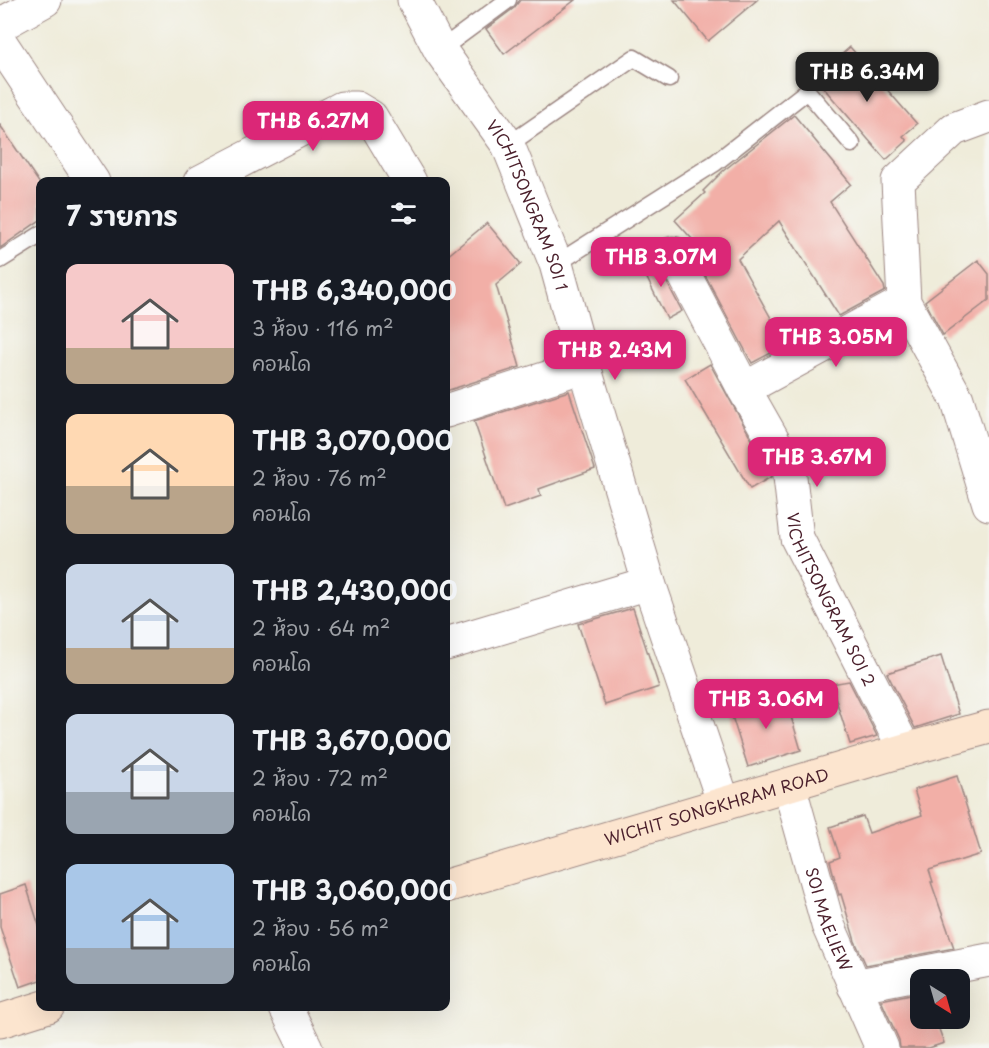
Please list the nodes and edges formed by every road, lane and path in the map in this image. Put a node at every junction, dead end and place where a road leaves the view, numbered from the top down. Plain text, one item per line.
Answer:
1 (45, 0) edge
2 (414, 0) edge
3 (508, 0) edge
4 (0, 25) edge
5 (0, 42) edge
6 (440, 50) junction
7 (669, 79) dead end
8 (989, 116) edge
9 (852, 144) dead end
10 (508, 145) junction
11 (90, 177) edge
12 (210, 177) edge
13 (407, 177) edge
14 (36, 238) edge
15 (673, 253) dead end
16 (0, 260) edge
17 (556, 264) junction
18 (904, 302) junction
19 (584, 366) junction
20 (744, 389) junction
21 (450, 410) edge
22 (989, 504) edge
23 (649, 583) junction
24 (450, 643) edge
25 (989, 727) edge
26 (905, 750) junction
27 (789, 785) junction
28 (724, 804) junction
29 (450, 885) edge
30 (989, 960) edge
31 (855, 986) junction
32 (36, 1010) edge
33 (288, 1011) edge
34 (0, 1021) edge
35 (306, 1048) edge
36 (882, 1048) edge

1 - 4 street
2 - 6 street, VICHITSONGRAM SOI 1
3 - 6 lane
5 - 11 street
6 - 10 street, VICHITSONGRAM SOI 1
7 - 10 lane
8 - 18 street
9 - 17 lane
10 - 17 street, VICHITSONGRAM SOI 1
12 - 13 street
14 - 16 lane
15 - 20 street, VICHITSONGRAM SOI 2
17 - 19 street, VICHITSONGRAM SOI 1
18 - 20 street
18 - 22 street
19 - 21 street
19 - 23 street, VICHITSONGRAM SOI 1
20 - 26 street, VICHITSONGRAM SOI 2
23 - 24 street
23 - 28 street, VICHITSONGRAM SOI 1
25 - 26 street, WICHIT SONGKHRAM ROAD
26 - 27 street, WICHIT SONGKHRAM ROAD
27 - 28 street, WICHIT SONGKHRAM ROAD
27 - 31 street, SOI MAELIEW
28 - 29 street, WICHIT SONGKHRAM ROAD
30 - 31 street
31 - 36 street, SOI MAELIEW
32 - 34 street
33 - 35 street

